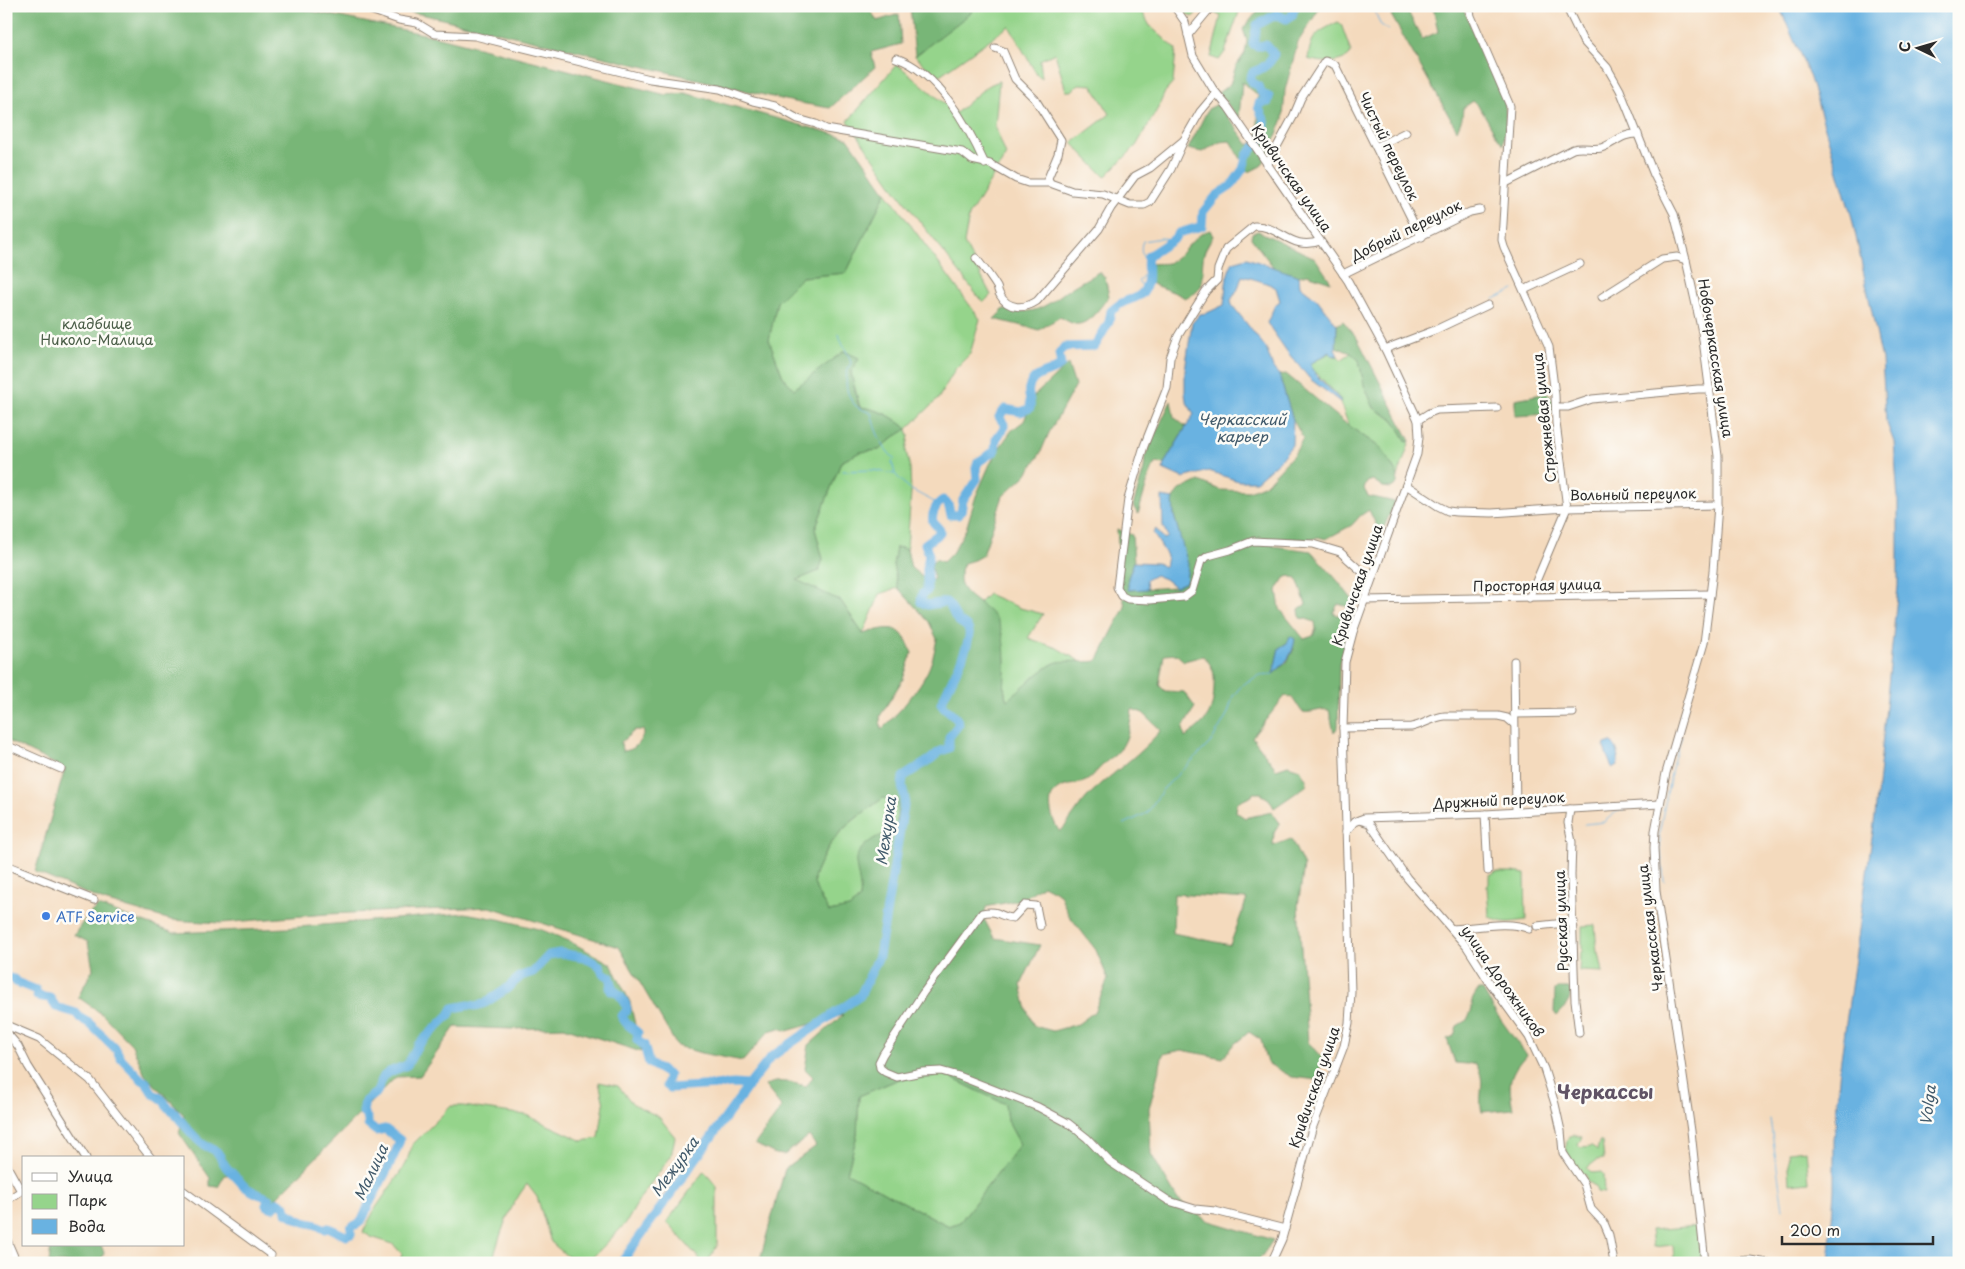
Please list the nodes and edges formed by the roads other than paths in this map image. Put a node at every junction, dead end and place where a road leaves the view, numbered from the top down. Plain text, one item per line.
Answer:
1 (318, 6) edge
2 (330, 6) edge
3 (358, 6) edge
4 (1174, 6) edge
5 (1212, 6) edge
6 (1469, 6) edge
7 (1566, 6) edge
8 (1188, 35) junction
9 (995, 48) dead end
10 (896, 58) dead end
11 (1216, 93) junction
12 (1406, 132) dead end
13 (1638, 134) junction
14 (1184, 140) junction
15 (1376, 147) junction
16 (984, 164) junction
17 (1267, 165) junction
18 (1050, 183) junction
19 (1506, 183) junction
20 (1118, 200) junction
21 (1480, 210) dead end
22 (1422, 237) junction
23 (1320, 241) junction
24 (976, 258) dead end
25 (1686, 260) junction
26 (1580, 264) dead end
27 (1343, 274) junction
28 (1524, 290) junction
29 (1602, 297) dead end
30 (1488, 305) dead end
31 (1385, 349) junction
32 (1710, 389) junction
33 (1556, 407) junction
34 (1497, 408) dead end
35 (1418, 420) junction
36 (1406, 486) junction
37 (1718, 505) junction
38 (1567, 508) junction
39 (1371, 580) junction
40 (1710, 594) junction
41 (1529, 598) junction
42 (1364, 600) junction
43 (1514, 661) dead end
44 (1573, 712) dead end
45 (1514, 714) junction
46 (1514, 724) junction
47 (1343, 728) junction
48 (6, 745) edge
49 (61, 770) dead end
50 (1660, 804) junction
51 (1570, 809) junction
52 (1516, 812) junction
53 (1485, 814) junction
54 (1359, 820) junction
55 (1346, 832) junction
56 (6, 865) edge
57 (1488, 871) dead end
58 (94, 900) dead end
59 (1574, 922) junction
60 (1040, 926) dead end
61 (1537, 926) dead end
62 (1452, 929) junction
63 (1529, 929) dead end
64 (6, 1025) edge
65 (6, 1032) edge
66 (1579, 1033) dead end
67 (85, 1156) edge
68 (149, 1156) edge
69 (6, 1164) edge
70 (185, 1192) edge
71 (6, 1201) edge
72 (1285, 1229) junction
73 (6, 1238) edge
74 (272, 1255) dead end
75 (16, 1261) dead end
76 (1271, 1263) edge
77 (1614, 1263) edge
78 (1705, 1263) edge
79 (1712, 1263) edge
80 (1768, 1263) edge

1 - 2 street
3 - 16 street
4 - 8 street, Кривичская улица
5 - 8 street
6 - 19 street, Стрежневая улица
7 - 13 street, Новочеркасская улица
8 - 11 street, Кривичская улица
9 - 18 street
10 - 16 street
11 - 14 street
11 - 17 street, Кривичская улица
12 - 15 street
13 - 19 street
13 - 25 street, Новочеркасская улица
14 - 20 street
14 - 20 street
15 - 17 street, Чистый переулок
15 - 22 street, Чистый переулок
16 - 18 street
17 - 23 street, Кривичская улица
18 - 20 street
19 - 28 street, Стрежневая улица
20 - 24 street
21 - 22 street, Добрый переулок
22 - 27 street, Добрый переулок
23 - 27 street, Кривичская улица
23 - 39 street
25 - 29 street
25 - 32 street, Новочеркасская улица
26 - 28 street
27 - 31 street, Кривичская улица
28 - 33 street, Стрежневая улица
30 - 31 street
31 - 35 street, Кривичская улица
32 - 33 street
32 - 37 street, Новочеркасская улица
33 - 38 street, Стрежневая улица
34 - 35 street
35 - 36 street, Кривичская улица
36 - 38 street, Вольный переулок
36 - 39 street, Кривичская улица
37 - 38 street, Вольный переулок
37 - 40 street, Новочеркасская улица
38 - 41 street
39 - 42 street, Кривичская улица
40 - 41 street, Просторная улица
40 - 50 street, Черкасская улица
41 - 42 street, Просторная улица
42 - 47 street, Кривичская улица
43 - 45 street
44 - 45 street
45 - 46 street
46 - 47 street
46 - 52 street
47 - 55 street, Кривичская улица
48 - 49 street
50 - 51 street, Дружный переулок
50 - 78 street, Черкасская улица
51 - 52 street, Дружный переулок
51 - 59 street, Русская улица
52 - 53 street, Дружный переулок
53 - 54 street, Дружный переулок
53 - 57 street
54 - 55 street
54 - 62 street, улица Дорожников
55 - 72 street, Кривичская улица
56 - 58 street
59 - 61 street
59 - 66 street, Русская улица
60 - 72 street
62 - 63 street
62 - 77 street, улица Дорожников
64 - 68 street
65 - 67 street
69 - 71 street
70 - 74 street
72 - 76 street, Кривичская улица
73 - 75 street
79 - 80 street

